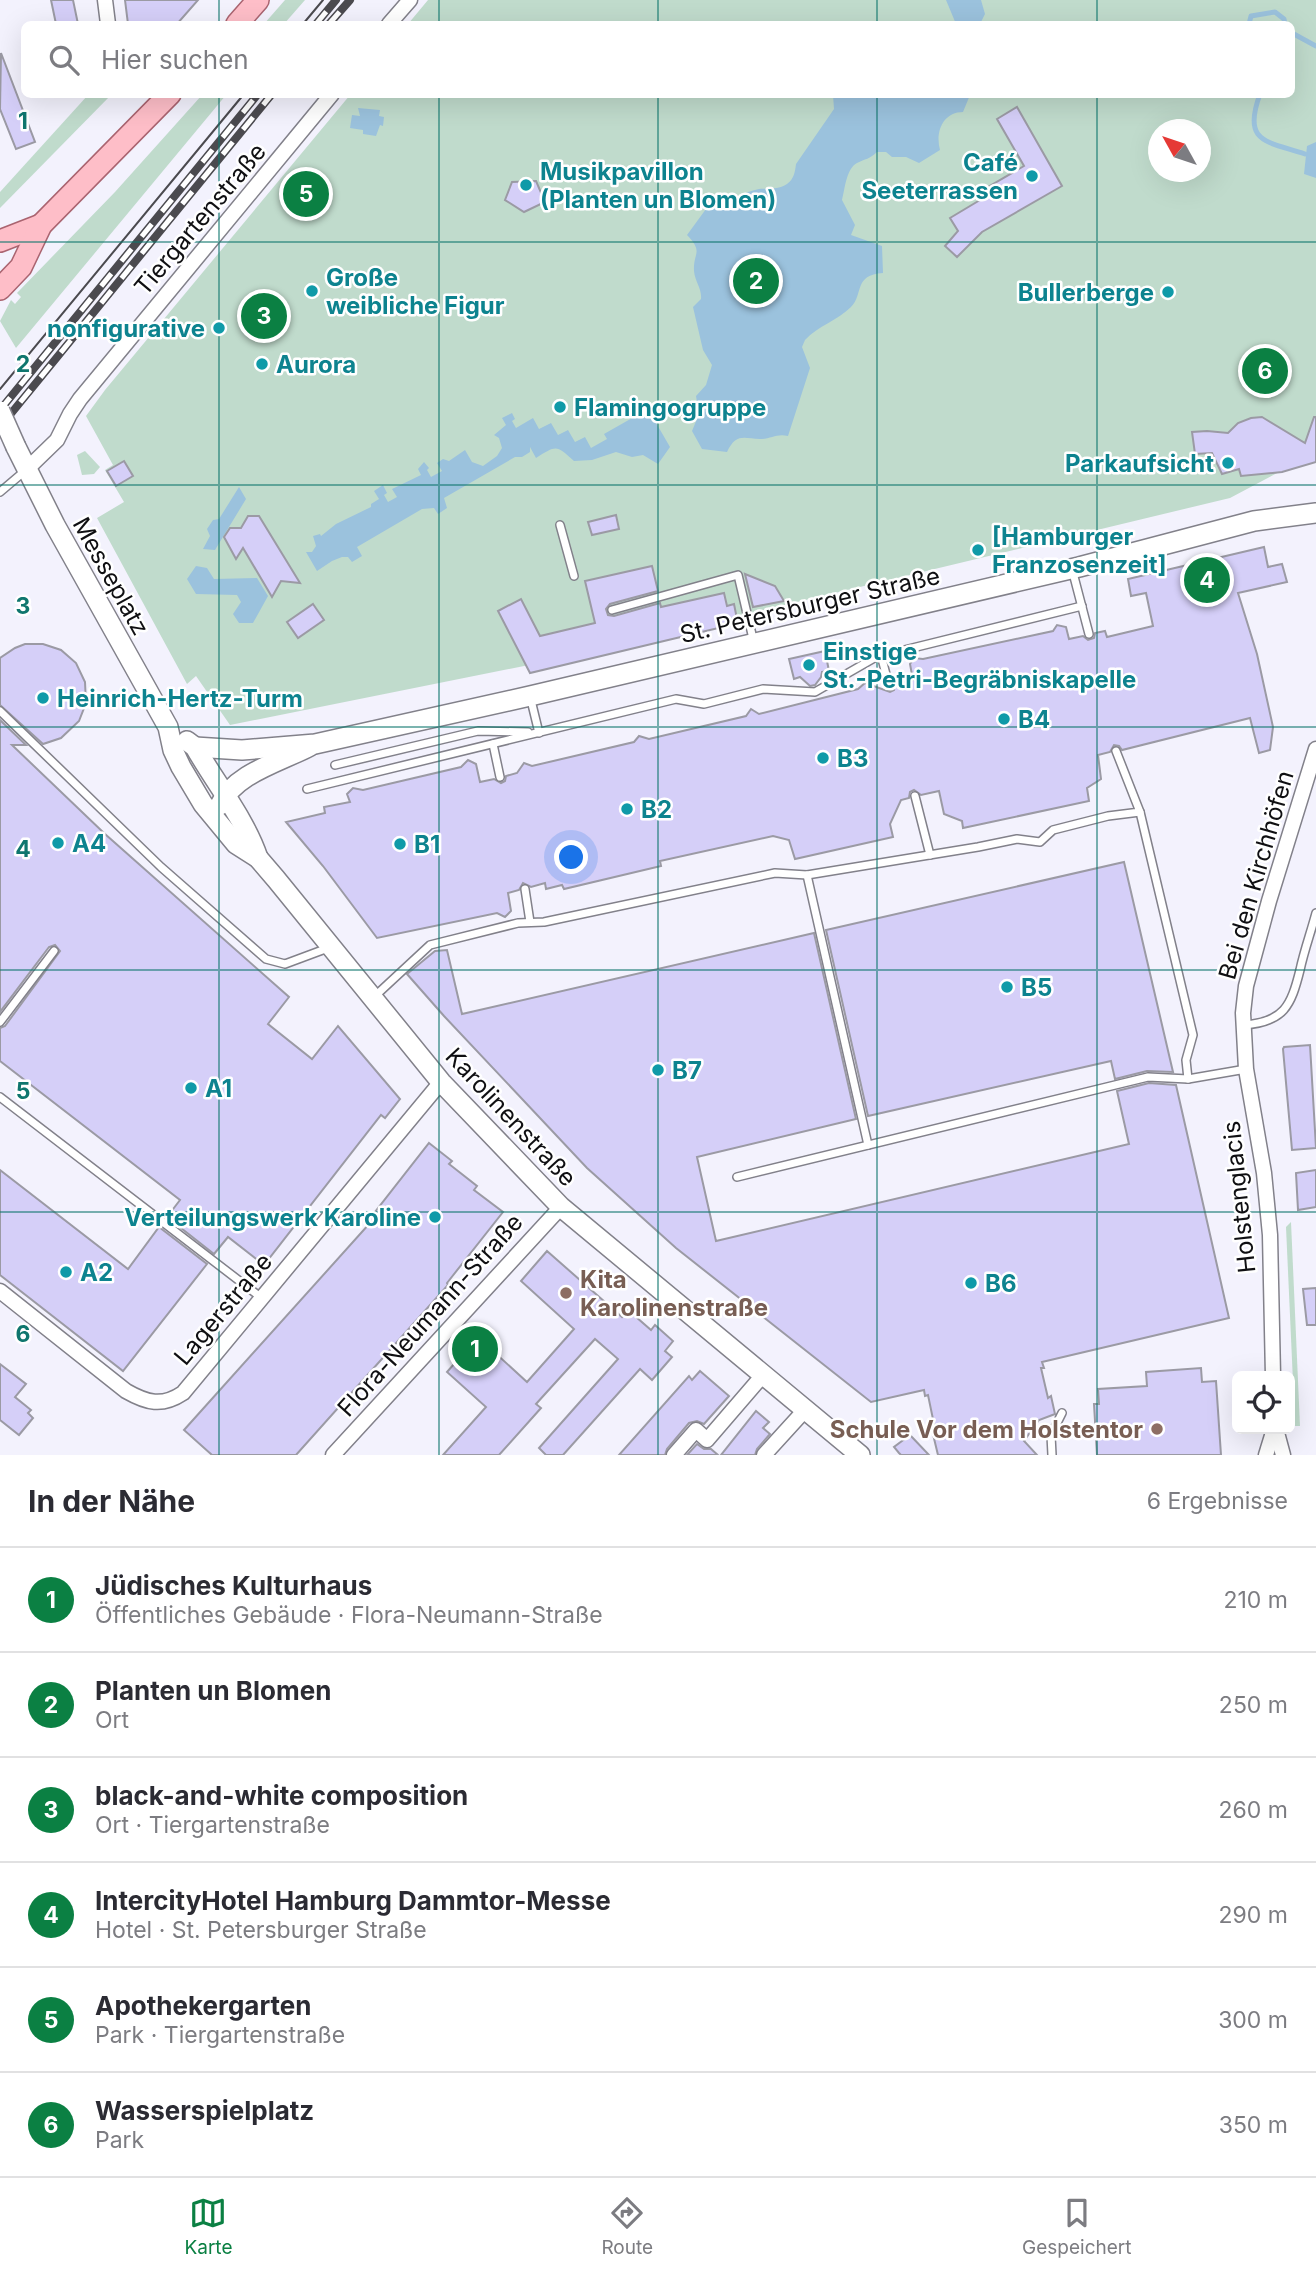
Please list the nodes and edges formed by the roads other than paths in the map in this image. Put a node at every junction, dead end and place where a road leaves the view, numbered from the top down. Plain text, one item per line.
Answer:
1 (105, 0) edge
2 (258, 0) edge
3 (410, 0) edge
4 (108, 21) edge
5 (239, 21) edge
6 (392, 21) edge
7 (159, 98) edge
8 (329, 98) edge
9 (41, 225) junction
10 (0, 241) edge
11 (0, 289) edge
12 (0, 411) edge
13 (26, 470) junction
14 (0, 492) edge
15 (1316, 513) edge
16 (561, 525) dead end
17 (1071, 569) junction
18 (575, 576) dead end
19 (1082, 606) junction
20 (612, 610) dead end
21 (1089, 635) dead end
22 (754, 643) junction
23 (881, 655) junction
24 (889, 687) dead end
25 (530, 696) junction
26 (0, 710) edge
27 (168, 727) junction
28 (539, 733) junction
29 (315, 744) junction
30 (493, 744) junction
31 (195, 747) junction
32 (1316, 749) edge
33 (1116, 751) dead end
34 (335, 765) dead end
35 (213, 777) joint
36 (500, 777) dead end
37 (1310, 786) edge
38 (193, 789) joint
39 (307, 789) dead end
40 (224, 795) junction
41 (915, 796) dead end
42 (1140, 812) junction
43 (215, 819) junction
44 (930, 855) junction
45 (258, 858) junction
46 (807, 875) junction
47 (525, 889) dead end
48 (1316, 913) edge
49 (530, 922) junction
50 (332, 946) junction
51 (54, 951) dead end
52 (373, 997) junction
53 (1243, 1019) junction
54 (0, 1022) edge
55 (1246, 1069) junction
56 (1188, 1079) junction
57 (440, 1082) junction
58 (0, 1097) edge
59 (868, 1145) junction
60 (737, 1177) dead end
61 (561, 1207) junction
62 (0, 1291) edge
63 (262, 1299) junction
64 (1273, 1371) edge
65 (763, 1375) junction
66 (805, 1410) junction
67 (1062, 1413) dead end
68 (1273, 1434) edge
69 (1277, 1434) edge
70 (333, 1455) edge
71 (674, 1455) edge
72 (764, 1455) edge
73 (860, 1455) edge
74 (1052, 1455) edge
75 (1266, 1455) edge
76 (1283, 1455) edge

1 - 4 street
2 - 5 main road
3 - 6 street
7 - 9 main road
8 - 13 street, Tiergartenstraße
9 - 10 main road
9 - 11 main road
12 - 13 main road, Messeplatz, bridge
13 - 14 lane
13 - 27 main road, Messeplatz
15 - 17 main road, St. Petersburger Straße
16 - 18 lane
17 - 19 lane
17 - 22 main road, St. Petersburger Straße
19 - 21 lane
19 - 23 lane
20 - 22 lane
22 - 25 main road, St. Petersburger Straße
23 - 24 lane
23 - 28 lane
25 - 28 lane
25 - 29 main road, St. Petersburger Straße
26 - 50 lane
27 - 31 main road, Messeplatz
27 - 38 main road, Messeplatz
28 - 30 lane
28 - 34 lane
29 - 31 main road, St. Petersburger Straße
29 - 40 main road, St. Petersburger Straße
30 - 36 lane
30 - 39 lane
31 - 35 main road, Messeplatz
32 - 37 street, Bei den Kirchhöfen
33 - 42 lane
35 - 40 main road, Karolinenstraße
37 - 53 street, Bei den Kirchhöfen
38 - 43 main road, Karolinenstraße
40 - 43 main road
40 - 45 main road, Karolinenstraße
41 - 44 lane
42 - 44 lane
42 - 56 lane
43 - 45 main road, Karolinenstraße
44 - 46 lane
45 - 50 main road, Karolinenstraße
46 - 49 lane
46 - 59 lane
47 - 49 lane
48 - 53 lane
49 - 52 lane
50 - 52 main road, Karolinenstraße
51 - 54 lane
52 - 57 main road, Karolinenstraße
53 - 55 street, Holstenglacis
55 - 56 lane
55 - 64 street, Holstenglacis
56 - 59 lane
57 - 61 main road, Karolinenstraße
57 - 63 street, Lagerstraße
58 - 63 lane
59 - 60 lane
61 - 65 main road, Karolinenstraße
61 - 70 street, Flora-Neumann-Straße
62 - 63 street, Lagerstraße
65 - 66 main road, Karolinenstraße
65 - 71 street
66 - 72 street
66 - 73 main road, Karolinenstraße
67 - 74 lane
68 - 75 street
69 - 76 street

